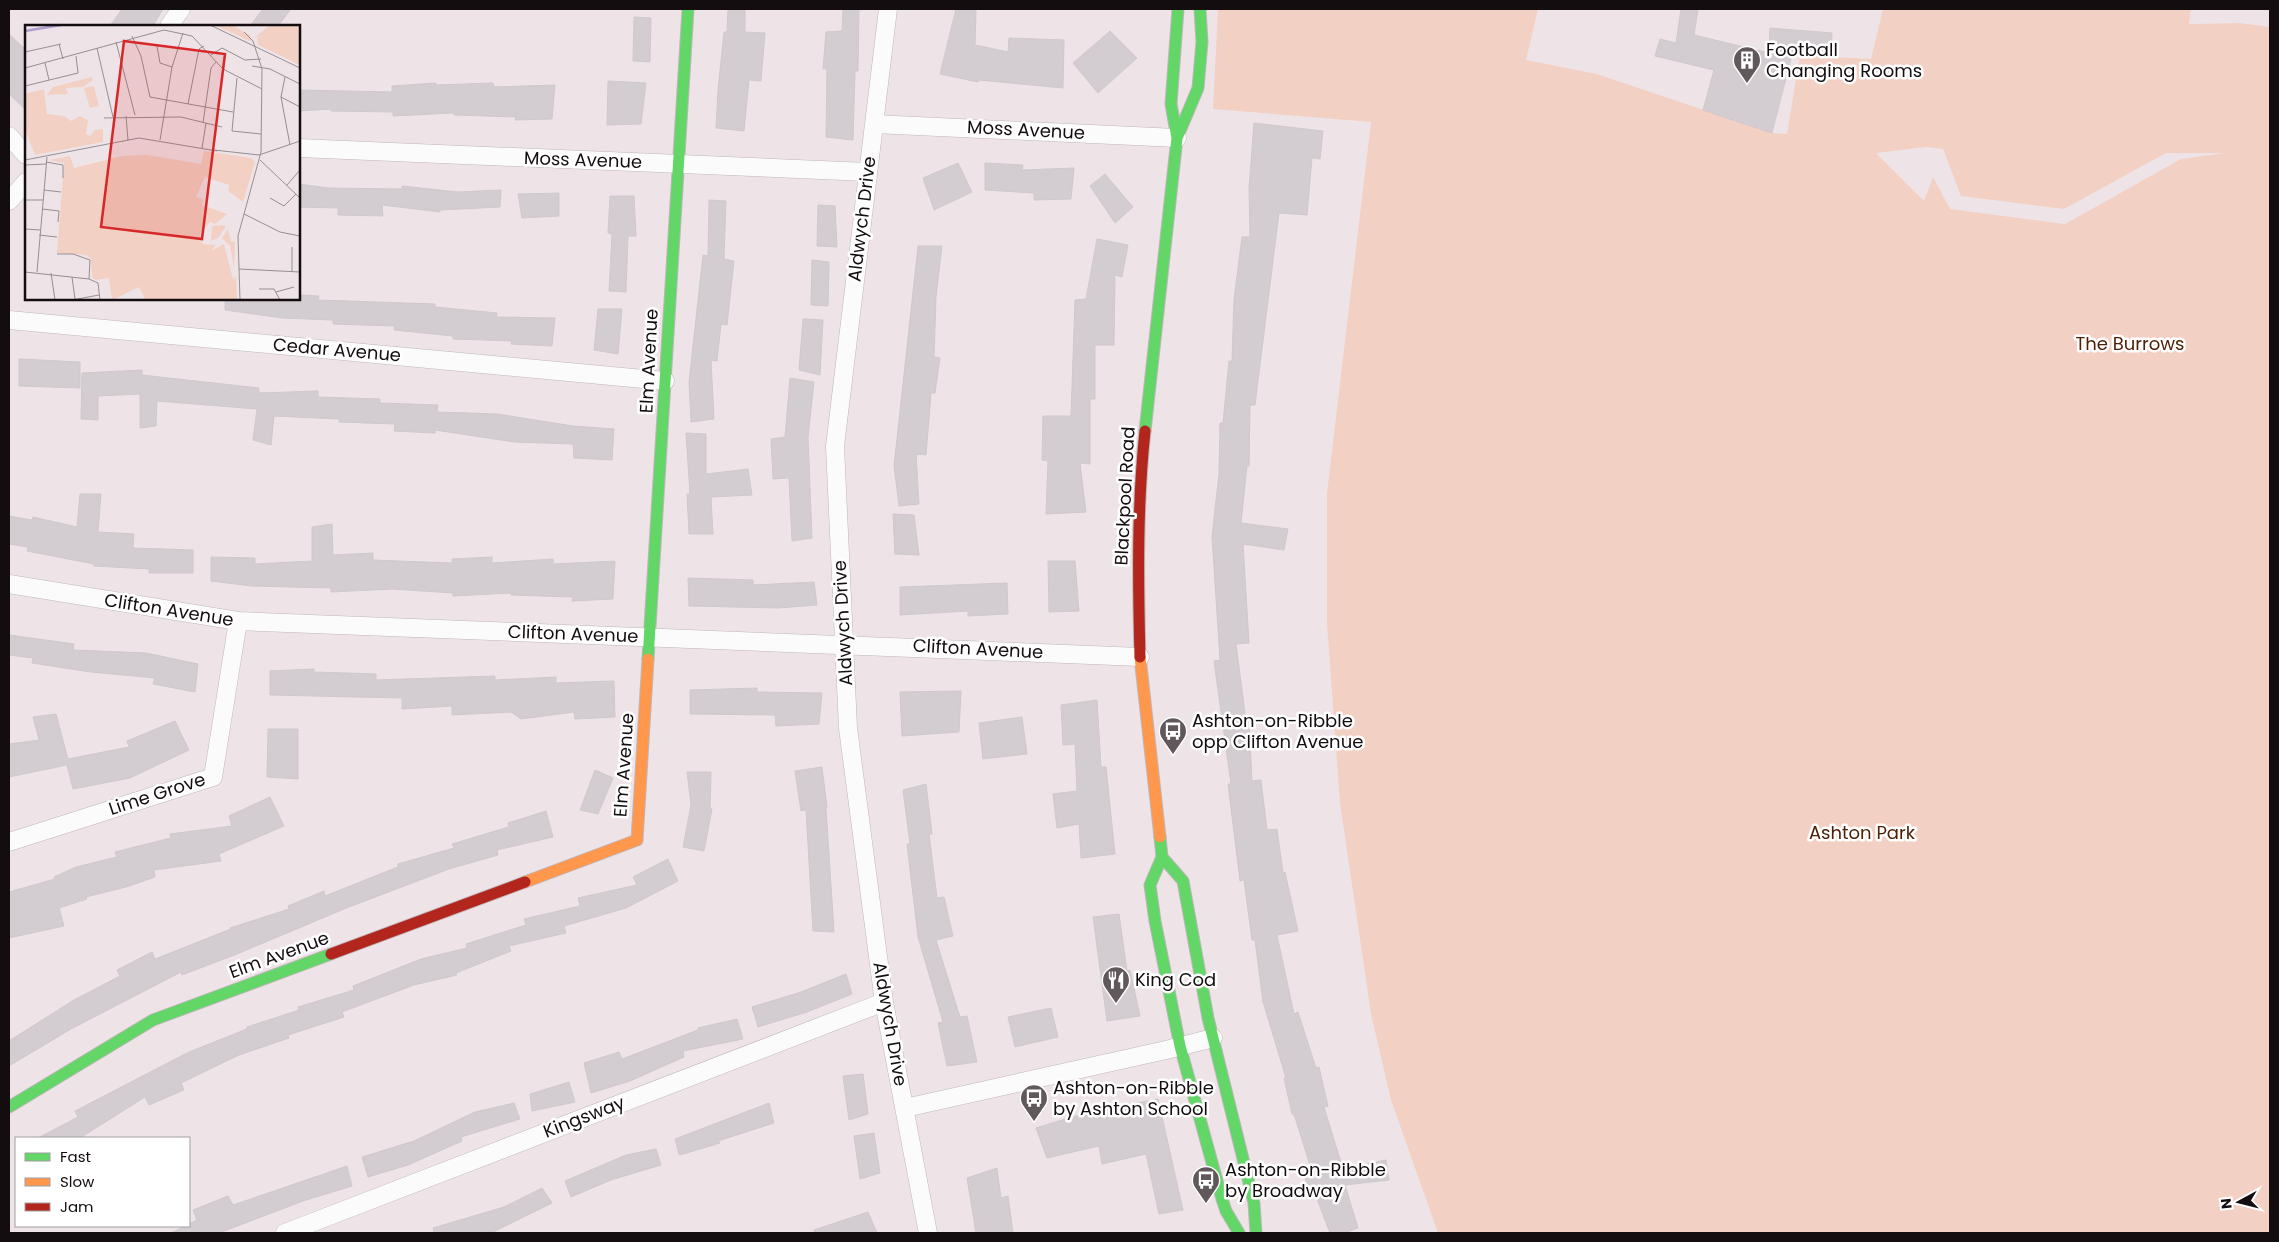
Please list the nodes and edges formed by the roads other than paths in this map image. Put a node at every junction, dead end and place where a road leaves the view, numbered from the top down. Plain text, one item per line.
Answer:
1 (181, 9) edge
2 (688, 9) edge
3 (888, 9) edge
4 (1178, 9) edge
5 (1200, 9) edge
6 (170, 25) edge
7 (874, 124) junction
8 (9, 136) edge
9 (1178, 138) junction
10 (300, 148) edge
11 (25, 153) edge
12 (678, 164) junction
13 (868, 172) junction
14 (25, 183) edge
15 (9, 201) edge
16 (9, 320) edge
17 (665, 381) junction
18 (9, 584) edge
19 (238, 621) junction
20 (650, 637) junction
21 (843, 643) junction
22 (1140, 657) junction
23 (9, 842) edge
24 (1162, 858) junction
25 (884, 1002) junction
26 (1214, 1038) junction
27 (1180, 1046) junction
28 (9, 1108) edge
29 (905, 1108) junction
30 (285, 1233) edge
31 (928, 1233) edge
32 (1239, 1233) edge
33 (1256, 1233) edge

1 - 6 street
2 - 12 main road, Elm Avenue
3 - 7 street, Aldwych Drive
4 - 9 main road, Blackpool Road
5 - 9 main road, Blackpool Road
7 - 9 street, Moss Avenue
7 - 13 street, Aldwych Drive
8 - 11 street
9 - 22 main road, Blackpool Road
10 - 12 street, Moss Avenue
12 - 13 street, Moss Avenue
12 - 17 main road, Elm Avenue
13 - 21 street, Aldwych Drive
14 - 15 street
16 - 17 street, Cedar Avenue
17 - 20 main road, Elm Avenue
18 - 19 street, Clifton Avenue
19 - 20 street, Clifton Avenue
19 - 23 street, Lime Grove
20 - 21 street, Clifton Avenue
20 - 28 main road, Elm Avenue
21 - 22 street, Clifton Avenue
21 - 25 street, Aldwych Drive
22 - 24 main road, Blackpool Road
24 - 26 main road
24 - 27 main road, Blackpool Road
25 - 29 street, Aldwych Drive
25 - 30 street, Kingsway
26 - 27 street
26 - 33 main road
27 - 29 street
27 - 32 main road, Blackpool Road
29 - 31 street, Aldwych Drive

